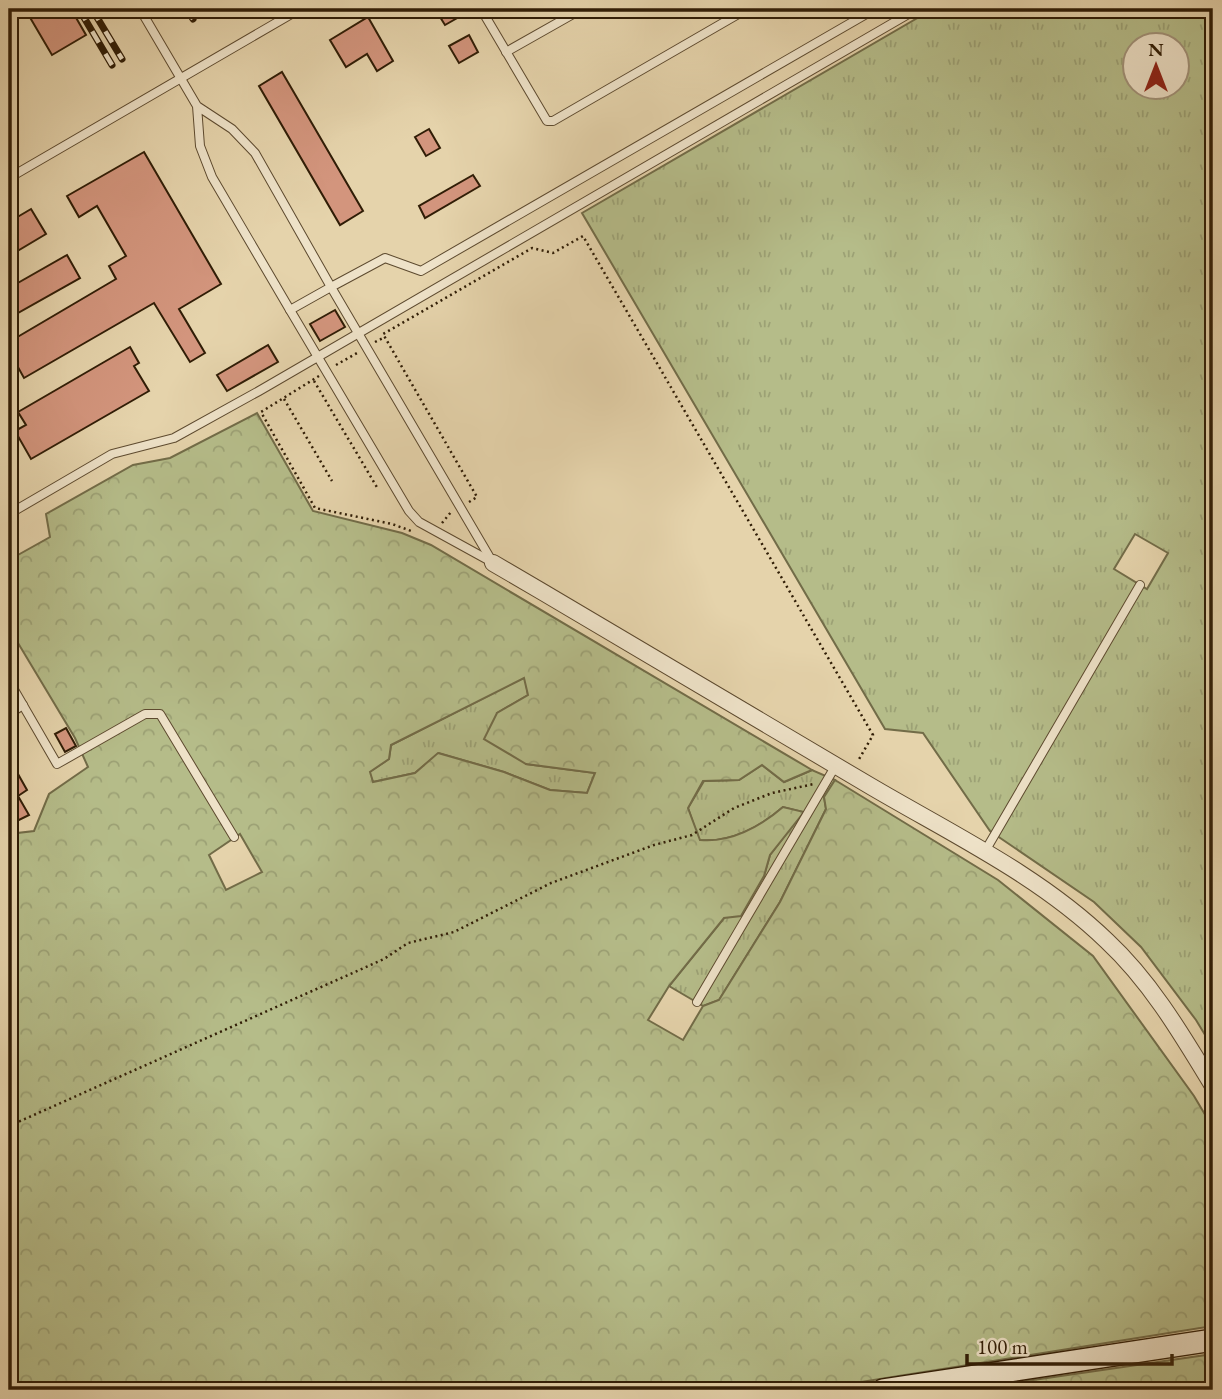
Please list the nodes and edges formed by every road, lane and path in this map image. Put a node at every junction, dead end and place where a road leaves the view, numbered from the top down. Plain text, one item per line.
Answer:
1 (140, 9) edge
2 (300, 9) edge
3 (481, 9) edge
4 (582, 9) edge
5 (747, 9) edge
6 (875, 9) edge
7 (917, 9) edge
8 (506, 52) junction
9 (180, 78) junction
10 (197, 106) junction
11 (9, 178) edge
12 (331, 288) junction
13 (290, 310) junction
14 (359, 334) junction
15 (384, 337) junction
16 (366, 347) junction
17 (319, 357) junction
18 (327, 370) junction
19 (314, 382) junction
20 (284, 398) junction
21 (332, 481) dead end
22 (378, 489) dead end
23 (459, 507) junction
24 (9, 514) edge
25 (438, 531) junction
26 (493, 564) junction
27 (1140, 585) dead end
28 (9, 681) edge
29 (23, 705) junction
30 (9, 714) edge
31 (832, 764) junction
32 (850, 774) junction
33 (824, 785) junction
34 (234, 837) dead end
35 (984, 853) junction
36 (697, 1002) dead end
37 (1213, 1086) edge
38 (9, 1126) edge
39 (1213, 1340) edge
40 (894, 1389) edge

1 - 9 lane
2 - 9 lane
3 - 8 lane
4 - 8 lane
5 - 8 lane
6 - 12 lane
7 - 14 lane
9 - 10 lane
9 - 11 lane
10 - 12 lane
10 - 13 lane
12 - 13 lane
12 - 14 lane
13 - 17 lane
14 - 16 lane
14 - 17 lane
15 - 16 path
15 - 23 path
15 - 32 path
16 - 18 path
16 - 23 lane
17 - 18 lane
17 - 24 lane
18 - 19 path
18 - 25 lane
19 - 20 path
19 - 22 path
20 - 21 path
20 - 25 path
23 - 25 path
23 - 26 lane
25 - 26 lane
26 - 31 street
27 - 35 lane
28 - 29 lane
29 - 30 lane
29 - 34 lane
31 - 32 street
31 - 33 lane
32 - 35 street
33 - 36 lane
33 - 38 path
35 - 37 street
39 - 40 street

